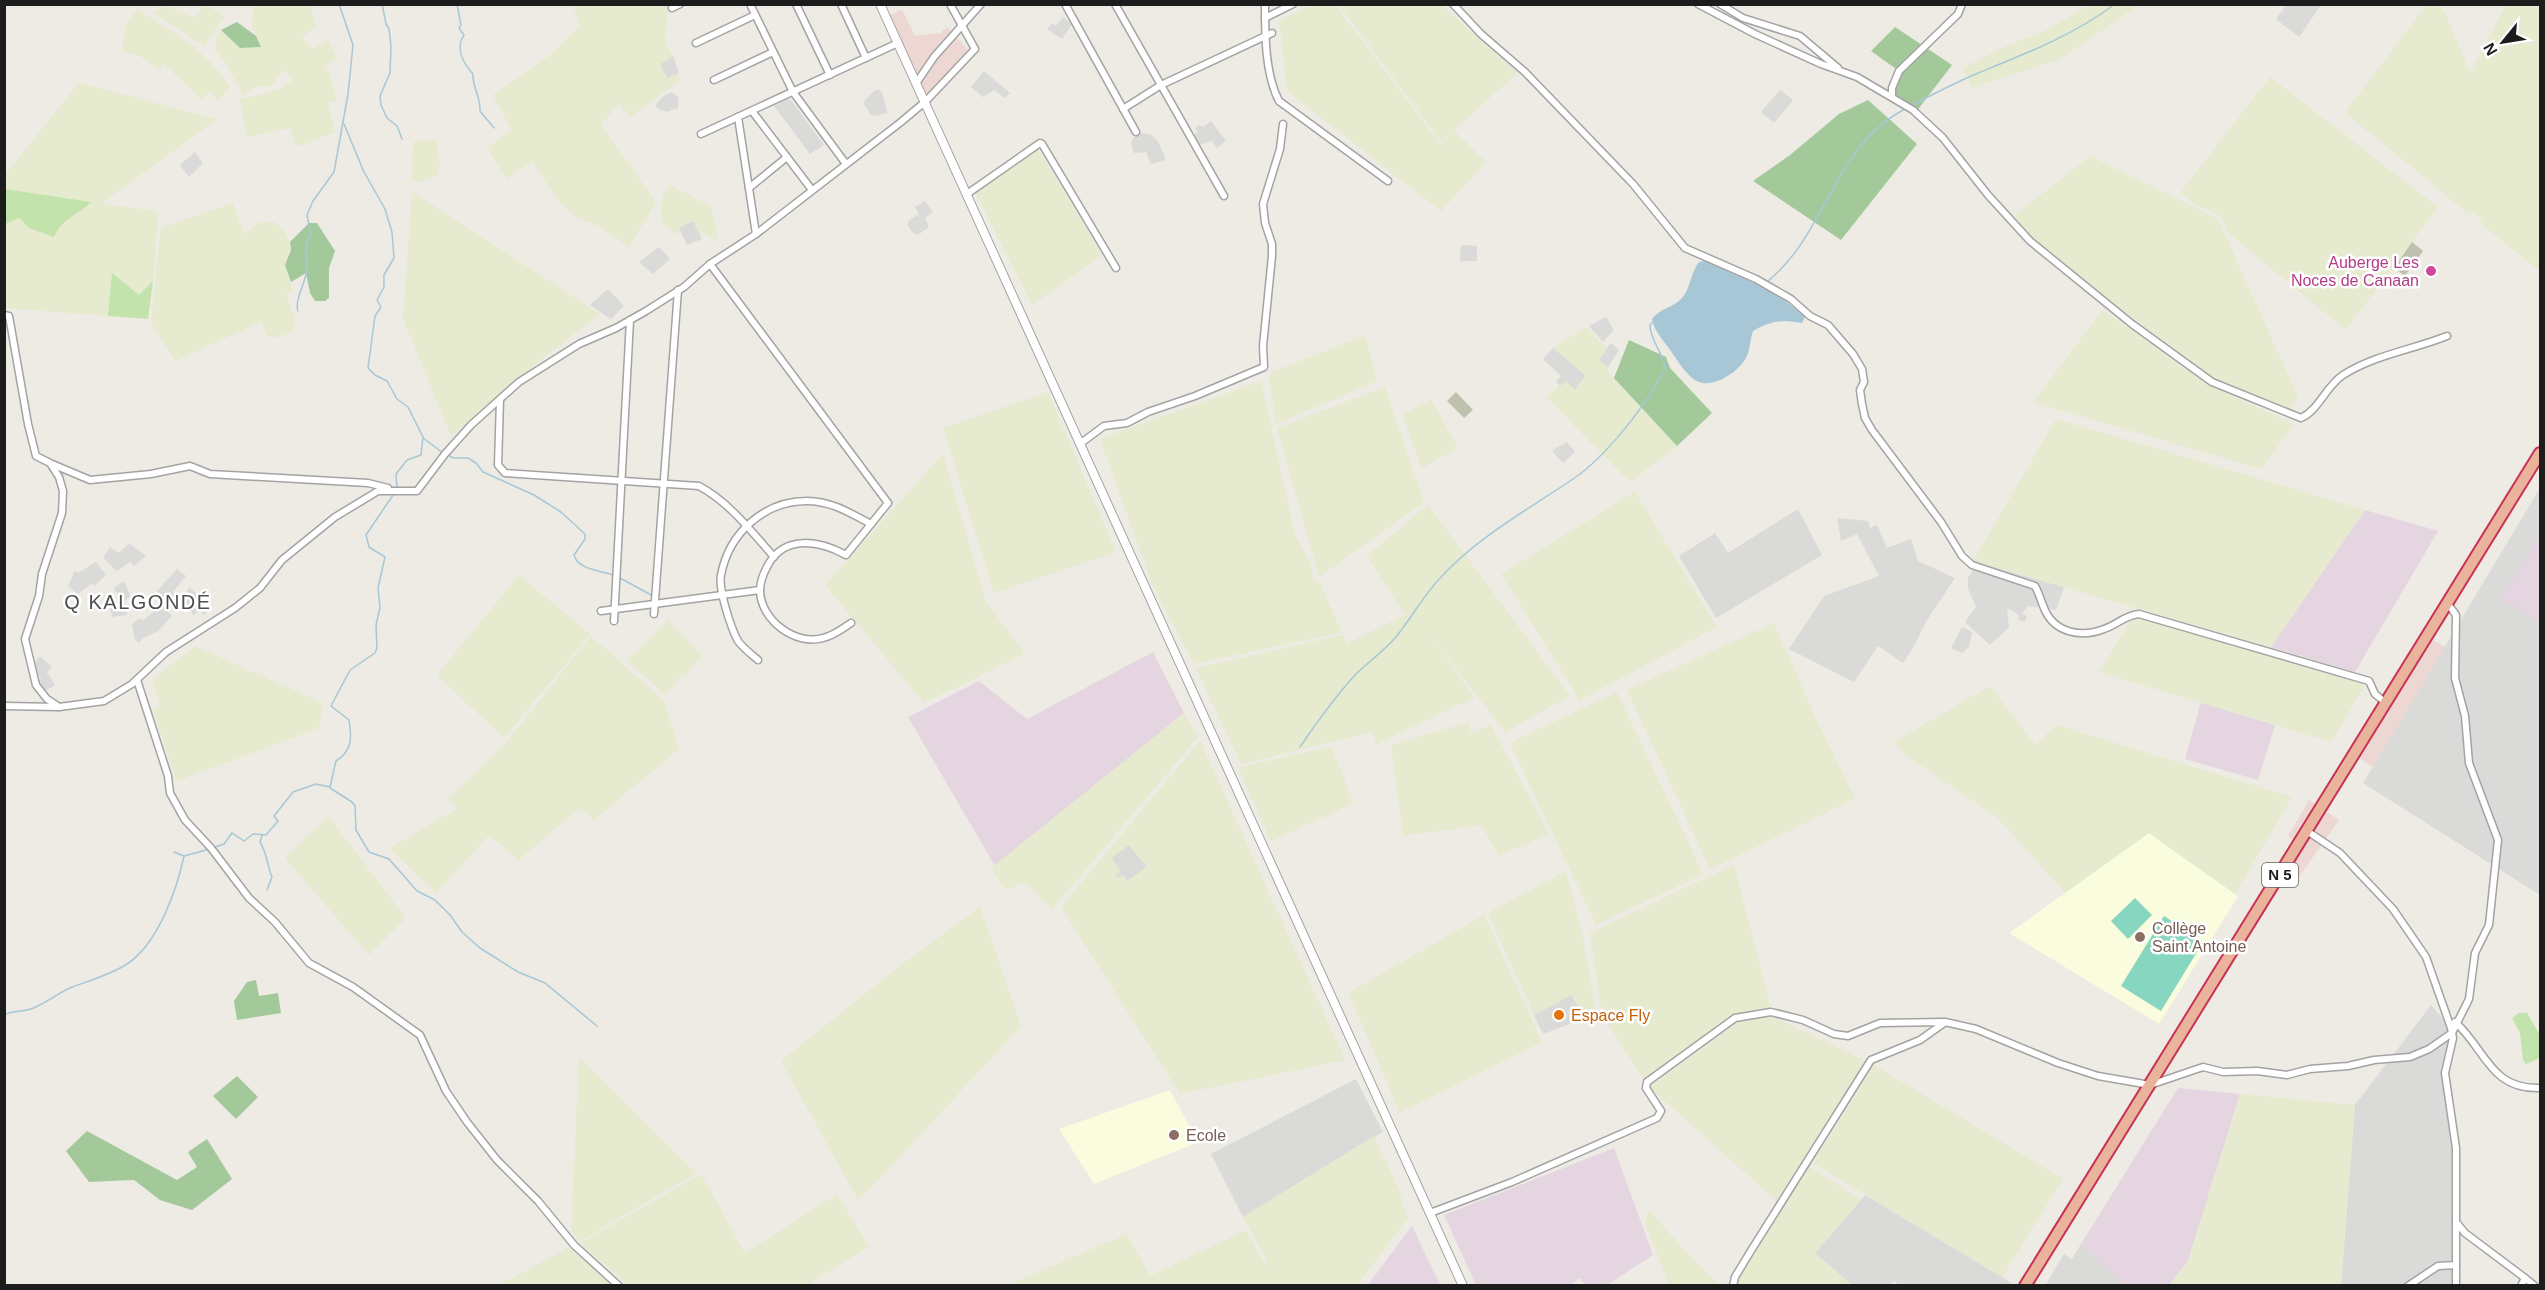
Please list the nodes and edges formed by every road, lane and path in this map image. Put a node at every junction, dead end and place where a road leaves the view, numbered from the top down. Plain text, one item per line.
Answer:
1 (680, 4) edge
2 (750, 4) edge
3 (796, 4) edge
4 (841, 4) edge
5 (880, 4) edge
6 (981, 4) edge
7 (1065, 4) edge
8 (1115, 4) edge
9 (1265, 4) edge
10 (1293, 4) edge
11 (1453, 4) edge
12 (1698, 4) edge
13 (1720, 4) edge
14 (1962, 4) edge
15 (951, 5) edge
16 (672, 8) dead end
17 (755, 15) junction
18 (1265, 18) junction
19 (962, 25) junction
20 (1269, 34) junction
21 (696, 43) dead end
22 (898, 43) junction
23 (773, 52) junction
24 (866, 58) junction
25 (1840, 70) junction
26 (830, 75) junction
27 (714, 81) dead end
28 (917, 82) junction
29 (1161, 85) junction
30 (793, 92) junction
31 (1892, 97) junction
32 (926, 101) junction
33 (1124, 109) junction
34 (752, 111) junction
35 (738, 117) junction
36 (1283, 124) dead end
37 (1136, 132) dead end
38 (702, 134) dead end
39 (787, 157) junction
40 (846, 164) junction
41 (1388, 181) dead end
42 (749, 188) junction
43 (812, 190) junction
44 (967, 194) junction
45 (1224, 196) dead end
46 (756, 234) junction
47 (710, 264) junction
48 (1116, 268) dead end
49 (678, 290) junction
50 (4, 315) edge
51 (630, 320) junction
52 (2446, 336) dead end
53 (500, 400) junction
54 (1081, 443) junction
55 (2541, 454) edge
56 (50, 463) junction
57 (621, 481) junction
58 (664, 483) junction
59 (391, 489) junction
60 (871, 524) junction
61 (747, 526) junction
62 (774, 557) junction
63 (760, 590) junction
64 (722, 595) junction
65 (654, 604) junction
66 (2448, 604) junction
67 (614, 609) junction
68 (601, 611) dead end
69 (654, 614) dead end
70 (614, 621) dead end
71 (851, 623) dead end
72 (758, 660) dead end
73 (137, 680) junction
74 (2386, 703) junction
75 (4, 706) edge
76 (59, 706) junction
77 (2307, 831) junction
78 (2447, 1017) junction
79 (1945, 1022) junction
80 (2457, 1022) junction
81 (2452, 1034) junction
82 (2150, 1085) junction
83 (2541, 1088) edge
84 (1430, 1213) junction
85 (2456, 1222) junction
86 (2456, 1265) junction
87 (2525, 1278) junction
88 (619, 1286) edge
89 (1462, 1286) edge
90 (1733, 1286) edge
91 (2025, 1286) edge
92 (2408, 1286) edge
93 (2456, 1286) edge
94 (2520, 1286) edge
95 (2535, 1286) edge

1 - 16 street
2 - 17 street
3 - 26 street
4 - 24 street
5 - 22 street
6 - 19 street
7 - 33 street
8 - 29 street
9 - 18 street
10 - 18 street
11 - 74 street
12 - 25 street
13 - 25 street
14 - 31 street
15 - 19 street
17 - 21 street
17 - 23 street
18 - 20 street
19 - 28 street
19 - 32 street
20 - 29 street
20 - 41 street
22 - 24 street
22 - 28 street
23 - 27 street
23 - 30 street
24 - 26 street
25 - 31 street
26 - 30 street
28 - 32 street
29 - 33 street
29 - 45 street
30 - 34 street
30 - 40 street
31 - 52 street
32 - 40 street
32 - 44 street
33 - 37 street
34 - 35 street
34 - 39 street
35 - 38 street
35 - 42 street
36 - 54 street
39 - 42 street
39 - 43 street
40 - 43 street
42 - 46 street
43 - 46 street
44 - 48 street
44 - 54 street
46 - 47 street
47 - 49 street
47 - 60 street
49 - 51 street
49 - 58 street
50 - 56 street
51 - 53 street
51 - 57 street
53 - 57 street
53 - 59 street
54 - 84 street
55 - 66 highway, N 5
56 - 59 street
56 - 76 street
57 - 58 street
57 - 67 street
58 - 61 street
58 - 65 street
59 - 73 street
60 - 61 street
60 - 62 street
61 - 62 street
61 - 64 street
62 - 63 street
63 - 64 street
63 - 71 street
64 - 65 street
64 - 72 street
65 - 67 street
65 - 69 street
66 - 74 highway, N 5
66 - 80 street
67 - 68 street
67 - 70 street
73 - 76 street
73 - 88 street
74 - 77 highway, N 5
75 - 76 street
77 - 78 street
77 - 82 highway, N 5
78 - 80 street
78 - 81 street
79 - 82 street
79 - 84 street
79 - 90 street
80 - 81 street
80 - 83 street
81 - 82 street
81 - 85 street
82 - 91 highway, N 5
84 - 89 street
85 - 86 street
85 - 87 street
86 - 92 street
86 - 93 street
87 - 94 street
87 - 95 street

